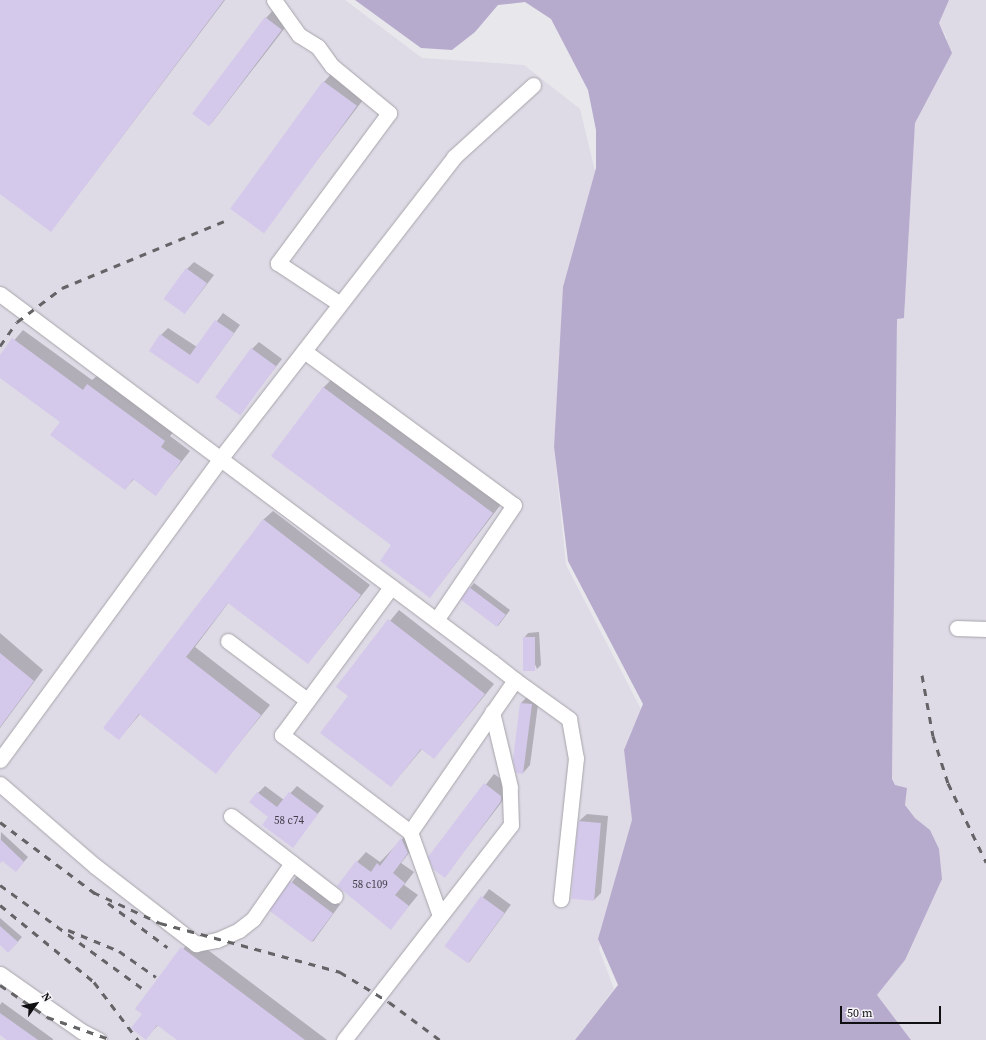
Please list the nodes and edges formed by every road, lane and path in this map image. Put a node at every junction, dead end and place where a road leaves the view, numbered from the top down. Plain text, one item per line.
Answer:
1 (274, 0) edge
2 (533, 85) dead end
3 (0, 294) edge
4 (340, 304) junction
5 (304, 351) junction
6 (220, 459) junction
7 (391, 587) junction
8 (436, 620) junction
9 (957, 628) dead end
10 (986, 629) edge
11 (228, 640) dead end
12 (515, 680) junction
13 (307, 700) junction
14 (492, 712) junction
15 (0, 760) edge
16 (0, 784) edge
17 (231, 816) dead end
18 (410, 832) junction
19 (292, 863) junction
20 (334, 896) dead end
21 (561, 899) dead end
22 (440, 916) junction
23 (0, 974) edge
24 (99, 1040) edge
25 (344, 1040) edge

1 - 4 lane
2 - 4 lane
3 - 6 lane
4 - 5 lane
5 - 6 lane
5 - 8 lane
6 - 7 lane
6 - 15 lane
7 - 8 lane
7 - 13 lane
8 - 12 lane
9 - 10 lane
11 - 13 lane
12 - 14 lane
12 - 21 lane
13 - 18 lane
14 - 18 lane
14 - 22 lane
16 - 19 lane
17 - 19 lane
18 - 22 lane
19 - 20 lane
22 - 25 lane
23 - 24 lane

